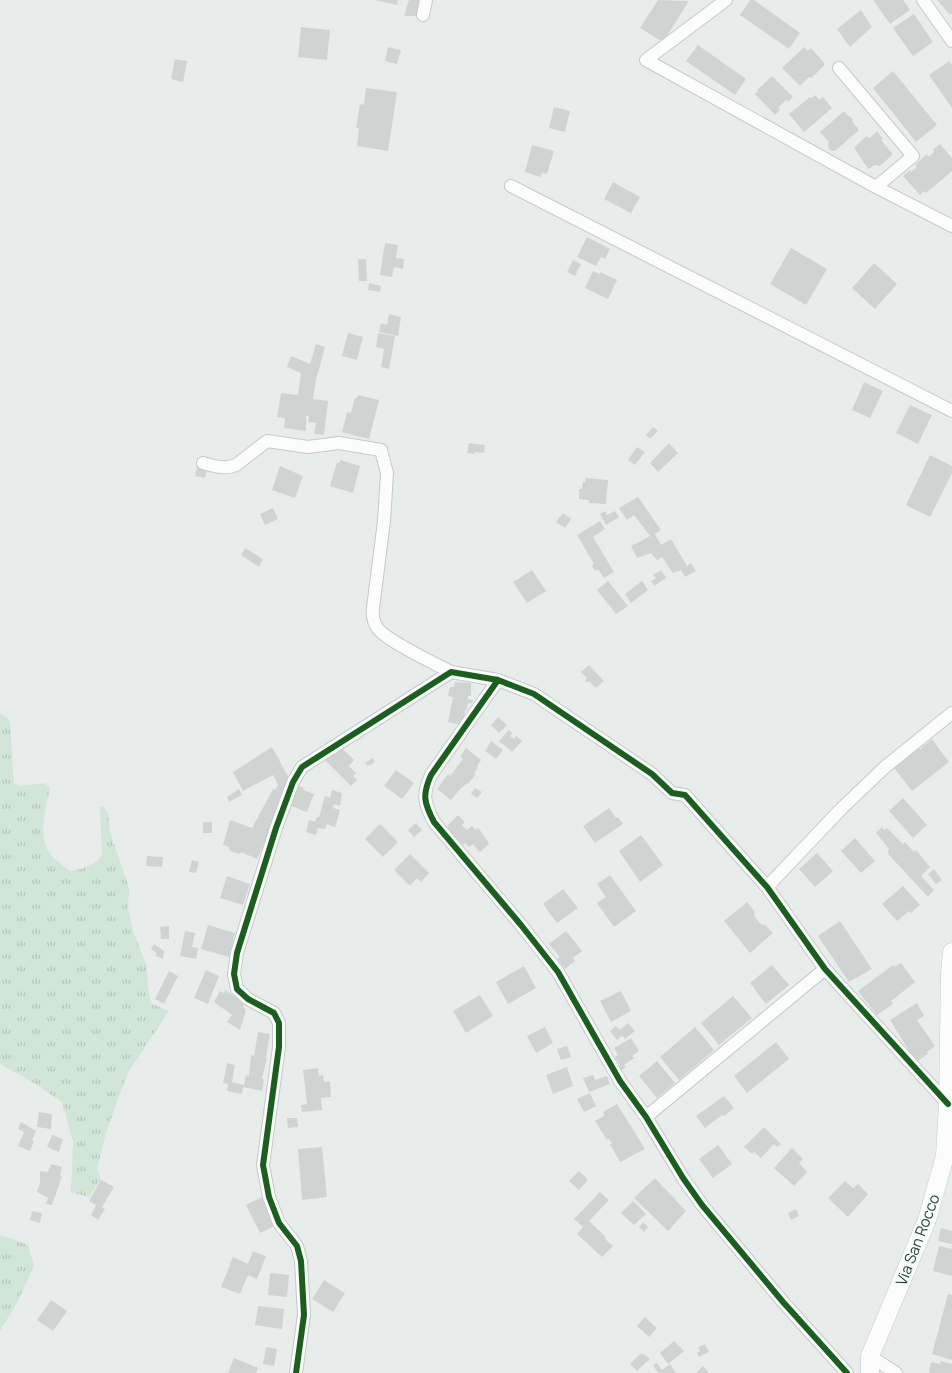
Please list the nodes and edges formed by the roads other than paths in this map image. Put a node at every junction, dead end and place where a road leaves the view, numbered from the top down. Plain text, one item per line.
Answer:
1 (426, 0) edge
2 (726, 0) edge
3 (923, 0) edge
4 (423, 15) dead end
5 (952, 41) edge
6 (839, 68) dead end
7 (511, 186) dead end
8 (876, 187) junction
9 (952, 226) edge
10 (952, 411) edge
11 (203, 463) dead end
12 (451, 672) junction
13 (498, 680) junction
14 (952, 713) edge
15 (767, 887) junction
16 (952, 952) edge
17 (825, 969) junction
18 (948, 1104) junction
19 (646, 1117) junction
20 (949, 1154) edge
21 (870, 1365) edge
22 (296, 1373) edge
23 (847, 1373) edge
24 (896, 1373) edge

1 - 4 street
2 - 8 street
3 - 5 street
6 - 8 street
7 - 10 street
8 - 9 street
11 - 12 street
12 - 13 street
12 - 22 street
13 - 15 street
13 - 19 street
14 - 15 street
15 - 17 street
16 - 18 street, Via San Rocco
17 - 18 street
17 - 19 street
18 - 20 street, Via San Rocco
19 - 23 street
20 - 21 street, Via San Rocco
21 - 24 street

